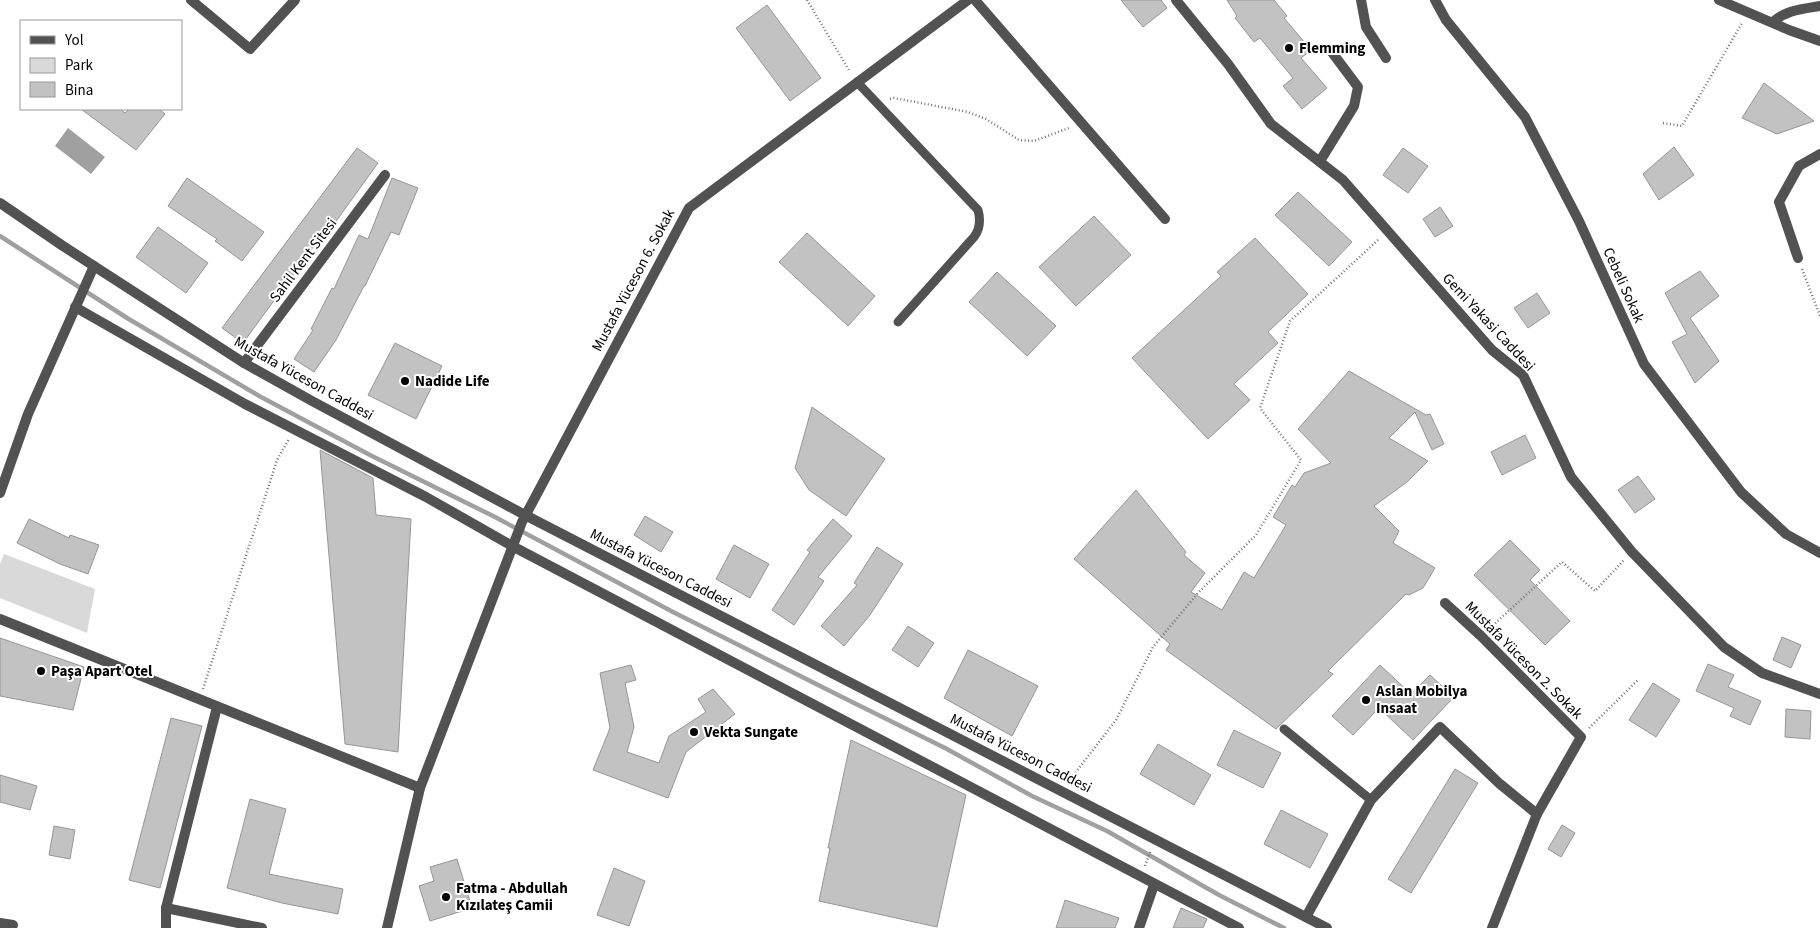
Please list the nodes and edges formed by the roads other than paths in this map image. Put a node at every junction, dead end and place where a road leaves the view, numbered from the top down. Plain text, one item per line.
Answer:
1 (191, 0) edge
2 (295, 0) edge
3 (968, 0) edge
4 (975, 0) edge
5 (1176, 0) edge
6 (1361, 0) edge
7 (1435, 0) edge
8 (1719, 0) edge
9 (1820, 6) edge
10 (1773, 22) junction
11 (1820, 41) edge
12 (1331, 51) dead end
13 (1386, 58) dead end
14 (857, 82) junction
15 (1820, 154) edge
16 (1320, 161) junction
17 (385, 175) dead end
18 (0, 202) edge
19 (1165, 219) dead end
20 (1798, 258) road end
21 (94, 266) junction
22 (75, 307) junction
23 (898, 322) dead end
24 (244, 363) junction
25 (0, 493) edge
26 (524, 518) junction
27 (514, 547) junction
28 (1820, 553) edge
29 (1445, 603) dead end
30 (0, 619) edge
31 (1820, 694) edge
32 (216, 707) junction
33 (1284, 729) dead end
34 (420, 788) junction
35 (1371, 800) junction
36 (1537, 814) junction
37 (1154, 884) junction
38 (166, 908) junction
39 (1306, 917) junction
40 (0, 923) edge
41 (14, 925) dead end
42 (166, 928) edge
43 (262, 928) edge
44 (387, 928) edge
45 (1139, 928) edge
46 (1239, 928) edge
47 (1327, 928) edge
48 (1492, 928) edge

1 - 2 street
3 - 14 street, Mustafa Yüceson 6. Sokak
4 - 19 street
5 - 16 street, Gemi Yakasi Caddesi
6 - 13 street
7 - 28 street, Cebeli Sokak
8 - 10 street
9 - 10 street
10 - 11 street
12 - 16 street
14 - 23 lane
14 - 26 street, Mustafa Yüceson 6. Sokak
15 - 20 street
16 - 31 street, Gemi Yakasi Caddesi
17 - 24 street, Sahil Kent Sitesi
18 - 21 street, Mustafa Yüceson Caddesi
21 - 22 street
21 - 24 street, Mustafa Yüceson Caddesi
22 - 25 street
22 - 27 street
24 - 26 street, Mustafa Yüceson Caddesi
26 - 27 street, Mustafa Yüceson 6. Sokak
26 - 39 street, Mustafa Yüceson Caddesi
27 - 34 street, Mustafa Yüceson 6. Sokak
27 - 37 street
29 - 36 street, Mustafa Yüceson 2. Sokak
30 - 32 street
32 - 34 street
32 - 38 street
33 - 35 lane
34 - 44 street, Mustafa Yüceson 6. Sokak
35 - 36 street
35 - 39 street
36 - 48 street, Mustafa Yüceson 2. Sokak
37 - 45 street
37 - 46 street
38 - 42 street
38 - 43 street
39 - 47 street, Mustafa Yüceson Caddesi
40 - 41 street

